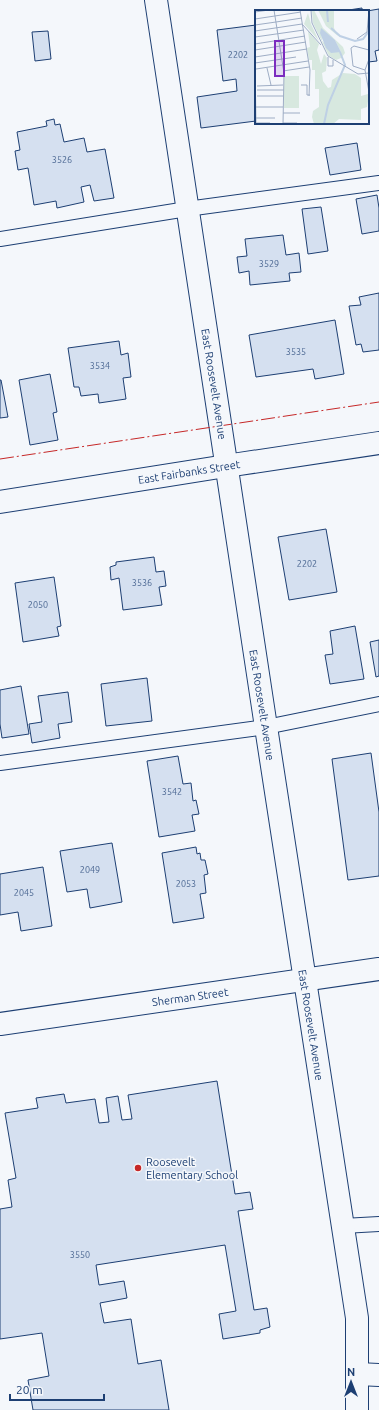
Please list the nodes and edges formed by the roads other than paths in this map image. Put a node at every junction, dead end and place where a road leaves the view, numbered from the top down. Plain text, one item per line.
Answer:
1 (156, 0) edge
2 (379, 183) edge
3 (187, 209) junction
4 (0, 239) edge
5 (379, 443) edge
6 (226, 466) junction
7 (0, 502) edge
8 (379, 704) edge
9 (266, 727) junction
10 (0, 763) edge
11 (379, 969) edge
12 (304, 981) junction
13 (0, 1024) edge
14 (379, 1224) edge
15 (343, 1226) junction
16 (358, 1374) junction
17 (379, 1375) edge
18 (357, 1410) edge

1 - 3 street, East Roosevelt Avenue
2 - 3 lane
3 - 4 lane
3 - 6 street, East Roosevelt Avenue
5 - 6 street, East Fairbanks Street
6 - 7 street, East Fairbanks Street
6 - 9 street, East Roosevelt Avenue
8 - 9 lane
9 - 10 lane
9 - 12 street, East Roosevelt Avenue
11 - 12 street, Sherman Street
12 - 13 street, Sherman Street
12 - 15 street, East Roosevelt Avenue
14 - 15 lane
15 - 16 street, East Roosevelt Avenue
16 - 17 street
16 - 18 street, East Roosevelt Avenue

